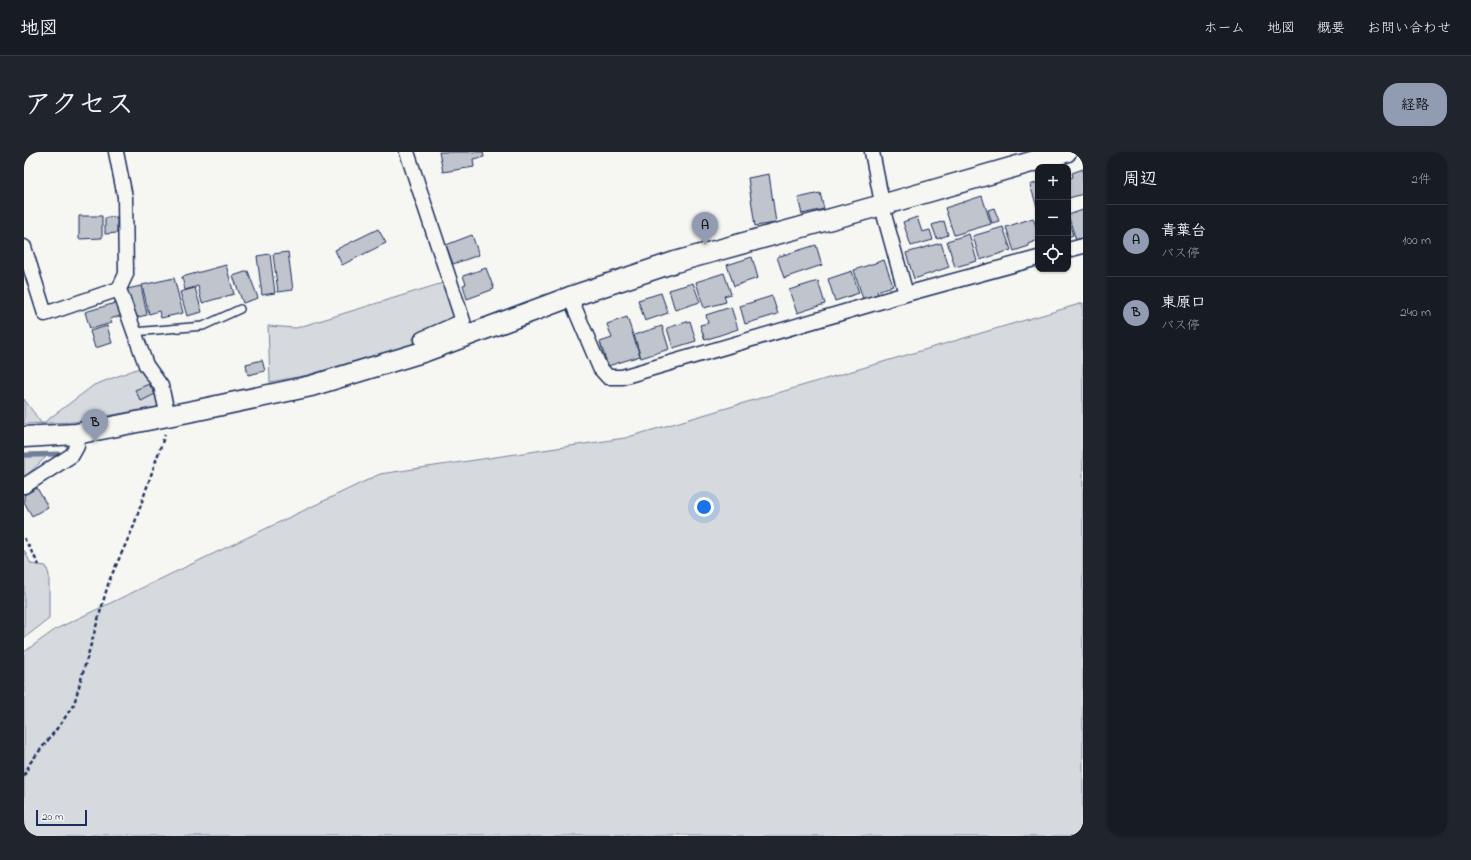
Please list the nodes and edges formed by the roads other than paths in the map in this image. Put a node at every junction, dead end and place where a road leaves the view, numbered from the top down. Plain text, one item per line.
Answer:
1 (116, 152) edge
2 (407, 152) edge
3 (872, 152) edge
4 (1066, 152) edge
5 (882, 205) junction
6 (1083, 246) edge
7 (24, 247) edge
8 (1071, 249) edge
9 (1035, 259) edge
10 (119, 289) junction
11 (906, 294) junction
12 (570, 297) junction
13 (240, 309) dead end
14 (134, 332) junction
15 (426, 351) junction
16 (168, 416) junction
17 (76, 434) junction
18 (24, 437) edge
19 (24, 486) edge

1 - 10 street
2 - 15 street
3 - 5 street
4 - 5 street
5 - 11 street
5 - 12 street
6 - 8 street
7 - 10 street
9 - 11 street
10 - 14 street
11 - 12 street
12 - 15 street
13 - 14 lane
14 - 16 street
15 - 16 street
16 - 17 street
17 - 18 street
17 - 19 street

